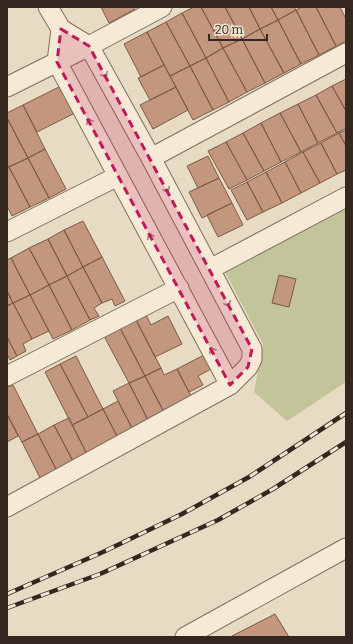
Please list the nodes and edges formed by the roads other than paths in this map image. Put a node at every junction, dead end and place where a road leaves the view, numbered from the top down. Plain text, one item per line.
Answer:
1 (48, 7) edge
2 (162, 7) edge
3 (61, 29) junction
4 (89, 46) junction
5 (346, 53) edge
6 (57, 62) junction
7 (7, 87) edge
8 (151, 158) junction
9 (118, 176) junction
10 (346, 197) edge
11 (7, 232) edge
12 (210, 269) junction
13 (179, 288) junction
14 (7, 376) edge
15 (230, 385) junction
16 (7, 507) edge
17 (346, 548) edge
18 (187, 636) edge

1 - 3 street
2 - 4 street
3 - 4 street
3 - 6 street
4 - 6 street
4 -> 8 street
5 - 8 street
6 - 7 street
9 -> 6 street
8 -> 12 street
9 - 11 street
13 -> 9 street
10 - 12 street
12 -> 15 street
13 - 14 street
15 -> 13 street
15 - 16 street
17 - 18 street

